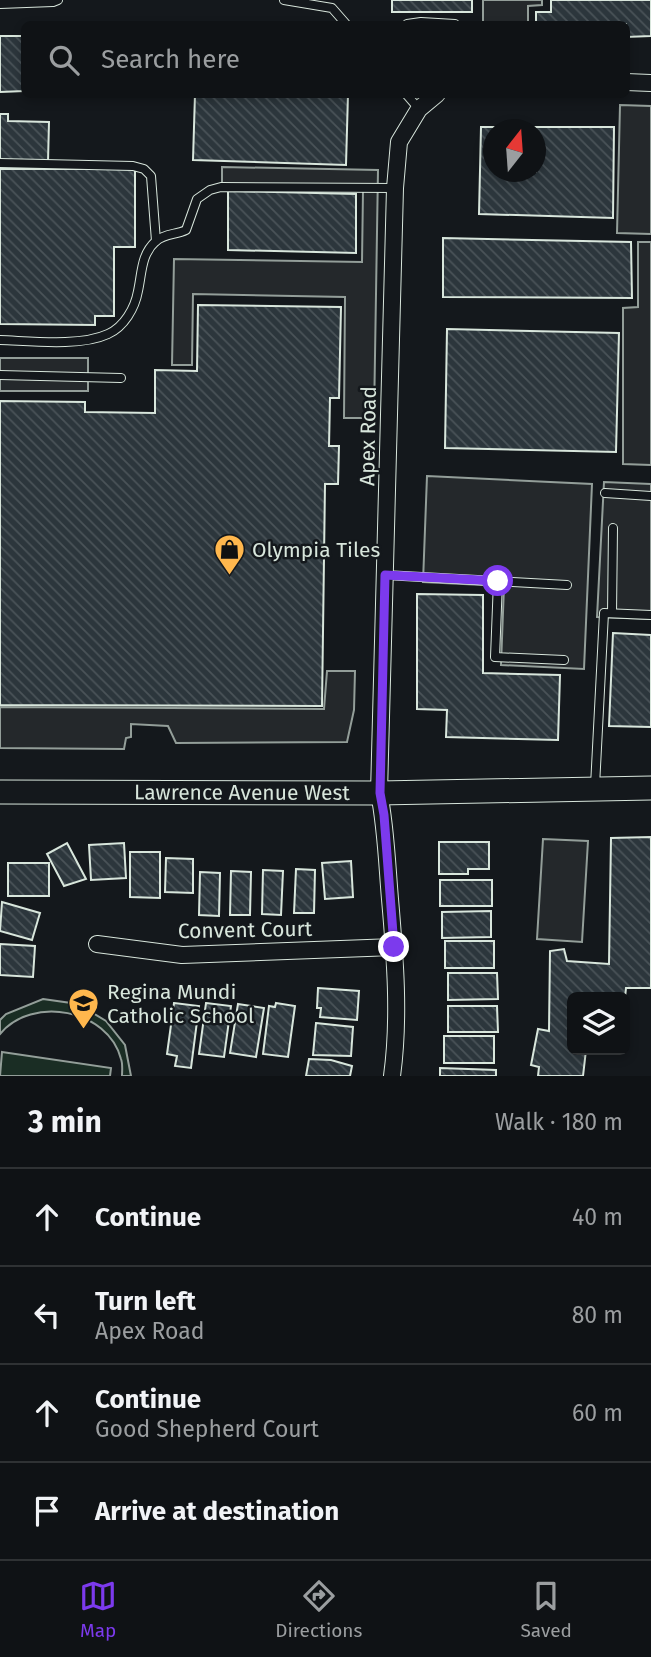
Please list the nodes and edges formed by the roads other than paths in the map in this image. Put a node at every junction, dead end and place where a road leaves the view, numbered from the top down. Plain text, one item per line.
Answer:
1 (58, 0) edge
2 (284, 0) edge
3 (0, 4) edge
4 (343, 21) edge
5 (630, 82) edge
6 (651, 83) edge
7 (409, 98) edge
8 (432, 98) edge
9 (419, 110) junction
10 (0, 163) edge
11 (395, 188) junction
12 (156, 241) junction
13 (0, 340) edge
14 (0, 375) edge
15 (121, 378) dead end
16 (605, 493) dead end
17 (651, 496) edge
18 (613, 528) dead end
19 (385, 575) junction
20 (498, 581) junction
21 (567, 585) dead end
22 (612, 613) junction
23 (651, 615) edge
24 (564, 660) dead end
25 (651, 788) edge
26 (595, 789) junction
27 (0, 792) edge
28 (380, 793) junction
29 (97, 944) dead end
30 (394, 947) junction
31 (392, 1076) edge

1 - 3 lane
2 - 4 lane
5 - 6 street
7 - 9 lane
8 - 9 street, Apex Road
9 - 11 street, Apex Road
10 - 12 lane
11 - 12 lane
11 - 19 street, Apex Road
12 - 13 lane
14 - 15 lane
16 - 17 lane
18 - 22 lane
19 - 20 lane
19 - 28 street, Apex Road
20 - 21 lane
20 - 24 lane
22 - 23 lane
22 - 26 lane
25 - 26 main road, Lawrence Avenue West
26 - 28 main road, Lawrence Avenue West
27 - 28 main road, Lawrence Avenue West
28 - 30 street, Apex Road
29 - 30 street, Convent Court
30 - 31 street, Apex Road

